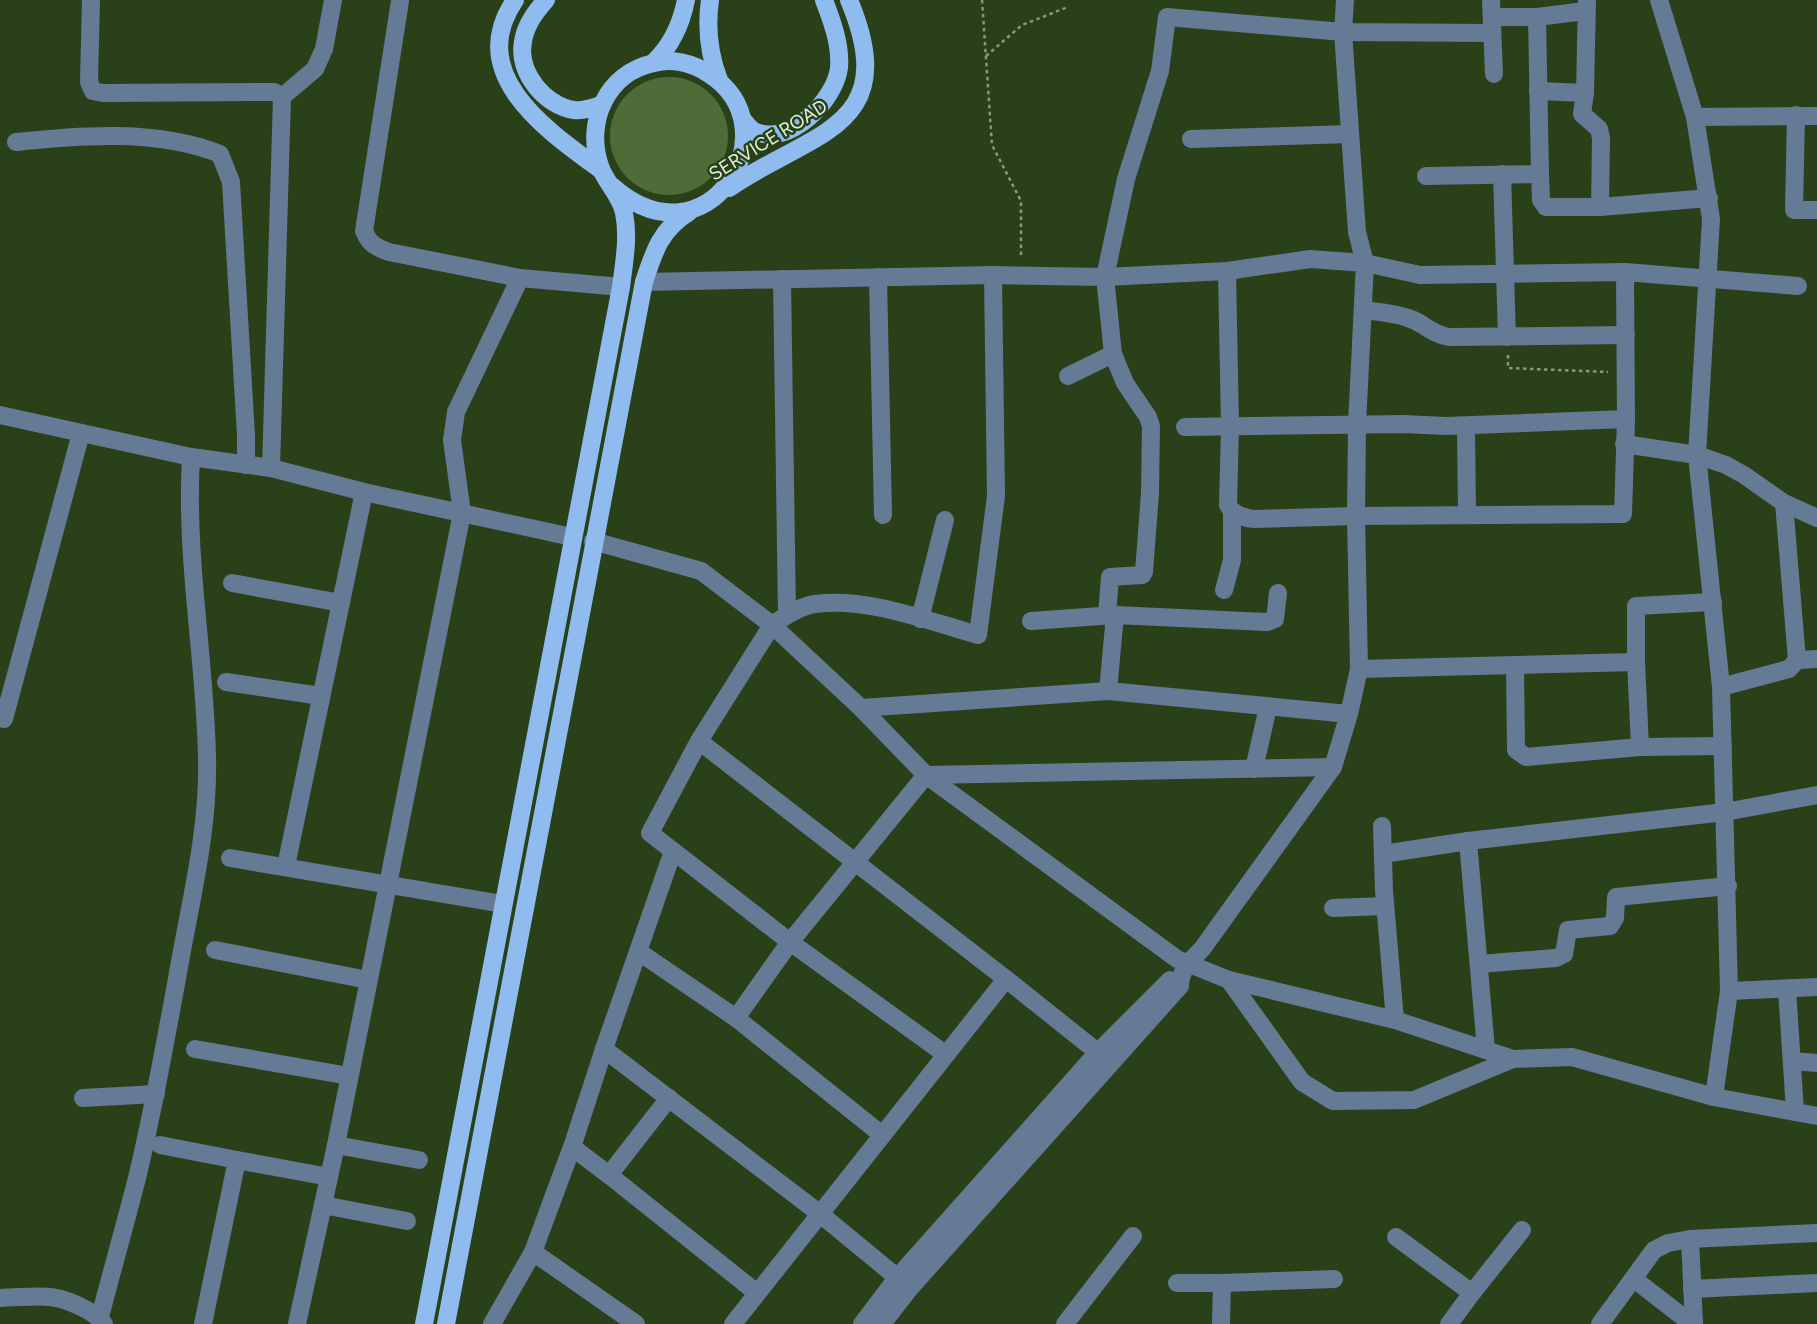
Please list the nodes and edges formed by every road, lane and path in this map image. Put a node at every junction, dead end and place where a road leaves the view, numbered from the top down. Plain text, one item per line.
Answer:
1 (91, 0) edge
2 (333, 0) edge
3 (515, 0) edge
4 (546, 0) edge
5 (824, 0) edge
6 (849, 0) edge
7 (982, 0) edge
8 (1345, 0) edge
9 (1660, 0) edge
10 (400, 1) edge
11 (685, 4) edge
12 (709, 5) edge
13 (1068, 6) dead end
14 (1586, 6) edge
15 (1168, 8) edge
16 (1492, 16) edge
17 (1537, 17) junction
18 (1343, 32) junction
19 (986, 56) junction
20 (654, 62) junction
21 (1494, 75) dead end
22 (719, 80) junction
23 (1538, 91) junction
24 (1585, 93) junction
25 (282, 97) junction
26 (601, 105) junction
27 (1796, 115) junction
28 (1817, 116) edge
29 (1695, 117) junction
30 (743, 120) junction
31 (1350, 134) junction
32 (1191, 139) dead end
33 (16, 142) dead end
34 (601, 170) junction
35 (1502, 174) junction
36 (1540, 174) junction
37 (1426, 176) dead end
38 (612, 186) junction
39 (1709, 198) junction
40 (714, 199) junction
41 (1600, 207) junction
42 (695, 209) junction
43 (1817, 210) edge
44 (1365, 263) junction
45 (1227, 271) junction
46 (1625, 272) junction
47 (1505, 273) junction
48 (993, 275) junction
49 (1020, 276) junction
50 (878, 277) junction
51 (1105, 277) junction
52 (520, 278) junction
53 (1709, 278) junction
54 (782, 279) junction
55 (644, 282) junction
56 (1798, 286) dead end
57 (621, 287) junction
58 (1363, 310) junction
59 (1626, 335) junction
60 (1507, 337) junction
61 (1114, 354) junction
62 (1626, 372) junction
63 (1068, 376) dead end
64 (0, 415) edge
65 (1626, 419) junction
66 (1357, 425) junction
67 (1466, 426) junction
68 (1185, 427) dead end
69 (1230, 427) junction
70 (81, 433) junction
71 (1624, 444) junction
72 (1698, 455) junction
73 (191, 457) junction
74 (246, 465) junction
75 (271, 468) junction
76 (364, 492) junction
77 (1784, 503) junction
78 (1231, 511) junction
79 (462, 513) junction
80 (1467, 514) junction
81 (883, 515) dead end
82 (1356, 516) junction
83 (1817, 518) edge
84 (945, 520) dead end
85 (572, 537) junction
86 (593, 541) junction
87 (232, 583) dead end
88 (1224, 590) dead end
89 (1278, 593) dead end
90 (1713, 602) junction
91 (341, 603) junction
92 (787, 615) junction
93 (1111, 615) junction
94 (920, 619) junction
95 (1031, 621) dead end
96 (772, 625) junction
97 (1817, 659) edge
98 (1797, 660) junction
99 (1636, 662) junction
100 (1516, 665) junction
101 (1359, 669) junction
102 (226, 682) dead end
103 (1721, 687) junction
104 (1108, 691) junction
105 (321, 696) junction
106 (1268, 707) junction
107 (861, 708) junction
108 (1349, 714) junction
109 (0, 718) edge
110 (699, 741) junction
111 (1640, 747) junction
112 (1723, 747) junction
113 (1333, 767) junction
114 (1254, 769) junction
115 (926, 775) junction
116 (1817, 795) edge
117 (1725, 812) junction
118 (1382, 826) dead end
119 (1468, 841) junction
120 (673, 851) junction
121 (1383, 854) junction
122 (230, 858) dead end
123 (855, 863) junction
124 (286, 866) junction
125 (388, 883) junction
126 (1728, 886) junction
127 (503, 904) junction
128 (1385, 906) junction
129 (1334, 908) dead end
130 (790, 943) junction
131 (215, 950) dead end
132 (639, 952) junction
133 (1479, 964) junction
134 (1184, 970) junction
135 (1006, 979) junction
136 (1229, 980) junction
137 (368, 981) junction
138 (1817, 987) edge
139 (1787, 989) junction
140 (1730, 991) junction
141 (736, 1018) junction
142 (1395, 1020) junction
143 (195, 1049) dead end
144 (604, 1049) junction
145 (1486, 1050) junction
146 (945, 1054) junction
147 (1104, 1057) junction
148 (1513, 1059) junction
149 (1791, 1061) junction
150 (1817, 1063) edge
151 (349, 1076) junction
152 (156, 1094) junction
153 (1714, 1097) junction
154 (83, 1098) dead end
155 (668, 1098) junction
156 (1795, 1111) junction
157 (1817, 1116) edge
158 (881, 1135) junction
159 (160, 1144) dead end
160 (336, 1145) junction
161 (572, 1147) junction
162 (237, 1160) junction
163 (419, 1160) dead end
164 (610, 1175) junction
165 (329, 1177) junction
166 (323, 1205) junction
167 (819, 1213) junction
168 (407, 1221) dead end
169 (1522, 1230) dead end
170 (1817, 1233) edge
171 (1133, 1237) dead end
172 (1396, 1237) dead end
173 (1690, 1239) junction
174 (533, 1252) junction
175 (1334, 1279) dead end
176 (1634, 1279) junction
177 (904, 1283) junction
178 (1177, 1283) dead end
179 (1222, 1283) junction
180 (1817, 1283) edge
181 (1692, 1289) junction
182 (757, 1293) junction
183 (1472, 1293) junction
184 (0, 1298) edge
185 (102, 1321) edge
186 (203, 1324) edge
187 (297, 1324) edge
188 (424, 1324) edge
189 (446, 1324) edge
190 (492, 1324) edge
191 (636, 1324) edge
192 (733, 1324) edge
193 (862, 1324) edge
194 (882, 1324) edge
195 (1065, 1324) edge
196 (1222, 1324) edge
197 (1449, 1324) edge
198 (1600, 1324) edge
199 (1693, 1324) edge

1 - 25 street
2 - 25 street
3 - 34 main road
4 - 26 main road
5 - 30 main road, SERVICE ROAD
6 - 40 main road, SERVICE ROAD
7 - 19 path
8 - 18 street
9 - 29 street
10 - 52 street
11 - 20 main road
12 - 22 main road
13 - 19 path
14 - 17 street
14 - 24 street
15 - 18 street
15 - 51 street
16 - 17 street
16 - 18 street
16 - 21 street
17 - 23 street
18 - 31 street
19 - 49 path
20 - 22 main road
20 - 26 main road
22 - 30 main road
23 - 24 street
23 - 36 street
24 - 41 street
25 - 75 street
26 - 34 main road
27 - 28 street
27 - 29 street
27 - 43 street
29 - 39 street
30 - 40 main road
31 - 32 street
31 - 44 street
33 - 74 street
34 - 38 main road
35 - 36 street
35 - 37 street
35 - 47 street
36 - 41 street
38 - 42 main road
38 - 57 main road
39 - 41 street
39 - 53 street
40 - 42 main road
42 - 55 main road
44 - 45 street
44 - 47 street
44 - 58 street
45 - 51 street
45 - 69 street
46 - 47 street
46 - 53 street
46 - 59 street
47 - 60 street
48 - 49 street
48 - 50 street
48 - 94 street
49 - 51 street
50 - 54 street
50 - 81 street
51 - 61 street
52 - 57 street
52 - 79 street
53 - 56 street
53 - 72 street
54 - 55 street
54 - 92 street
55 - 86 main road
57 - 85 main road
58 - 60 street
58 - 66 street
59 - 60 street
59 - 62 street
60 - 62 path
61 - 63 street
61 - 93 street
62 - 65 street
64 - 70 street
65 - 67 street
65 - 71 street
66 - 67 street
66 - 69 street
66 - 82 street
67 - 80 street
68 - 69 street
69 - 78 street
70 - 73 street
70 - 109 street
71 - 72 street
71 - 80 street
72 - 77 street
72 - 90 street
73 - 74 street
73 - 152 street
74 - 75 street
75 - 76 street
76 - 79 street
76 - 91 street
77 - 83 street
77 - 98 street
78 - 82 street
78 - 88 street
79 - 85 street
79 - 125 street
80 - 82 street
82 - 101 street
84 - 94 street
85 - 127 main road
86 - 96 street
86 - 189 main road
87 - 91 street
89 - 93 street
90 - 99 street
90 - 103 street
91 - 105 street
92 - 94 street
92 - 96 street
93 - 95 street
93 - 104 street
96 - 107 street
96 - 110 street
97 - 98 street
98 - 103 street
99 - 100 street
99 - 111 street
100 - 101 street
100 - 111 street
101 - 108 street
102 - 105 street
103 - 112 street
104 - 106 street
104 - 107 street
105 - 124 street
106 - 108 street
106 - 114 street
107 - 115 street
108 - 113 street
110 - 120 street
110 - 123 street
111 - 112 street
112 - 117 street
113 - 114 street
113 - 134 street
114 - 115 street
115 - 123 street
115 - 134 street
116 - 117 street
117 - 119 street
117 - 126 street
118 - 121 street
119 - 121 street
119 - 133 street
120 - 130 street
120 - 132 street
121 - 128 street
122 - 124 street
123 - 130 street
123 - 135 street
124 - 125 street
125 - 127 street
125 - 137 street
126 - 133 street
126 - 140 street
127 - 188 main road
128 - 129 street
128 - 142 street
130 - 141 street
130 - 146 street
131 - 137 street
132 - 141 street
132 - 144 street
133 - 145 street
134 - 136 street
134 - 147 street
135 - 146 street
135 - 147 street
136 - 142 street
136 - 148 street
137 - 151 street
138 - 139 street
139 - 140 street
139 - 149 street
140 - 153 street
141 - 158 street
142 - 145 street
143 - 151 street
144 - 155 street
144 - 161 street
145 - 148 street
146 - 158 street
147 - 177 street
148 - 153 street
149 - 150 street
149 - 156 street
151 - 160 street
152 - 154 street
152 - 185 street
153 - 156 street
155 - 164 street
155 - 167 street
156 - 157 street
158 - 167 street
159 - 162 street
160 - 163 street
160 - 165 street
161 - 164 street
161 - 174 street
162 - 165 street
162 - 186 street
164 - 182 street
165 - 166 street
166 - 168 street
166 - 187 street
167 - 177 street
167 - 182 street
169 - 183 street
170 - 173 street
171 - 195 street
172 - 183 street
173 - 176 street
173 - 181 street
174 - 190 street
174 - 191 street
175 - 179 street
176 - 198 street
176 - 199 street
177 - 193 street
177 - 194 street
178 - 179 street
179 - 196 street
180 - 181 street
181 - 199 street
182 - 192 street
183 - 197 street
184 - 185 street

